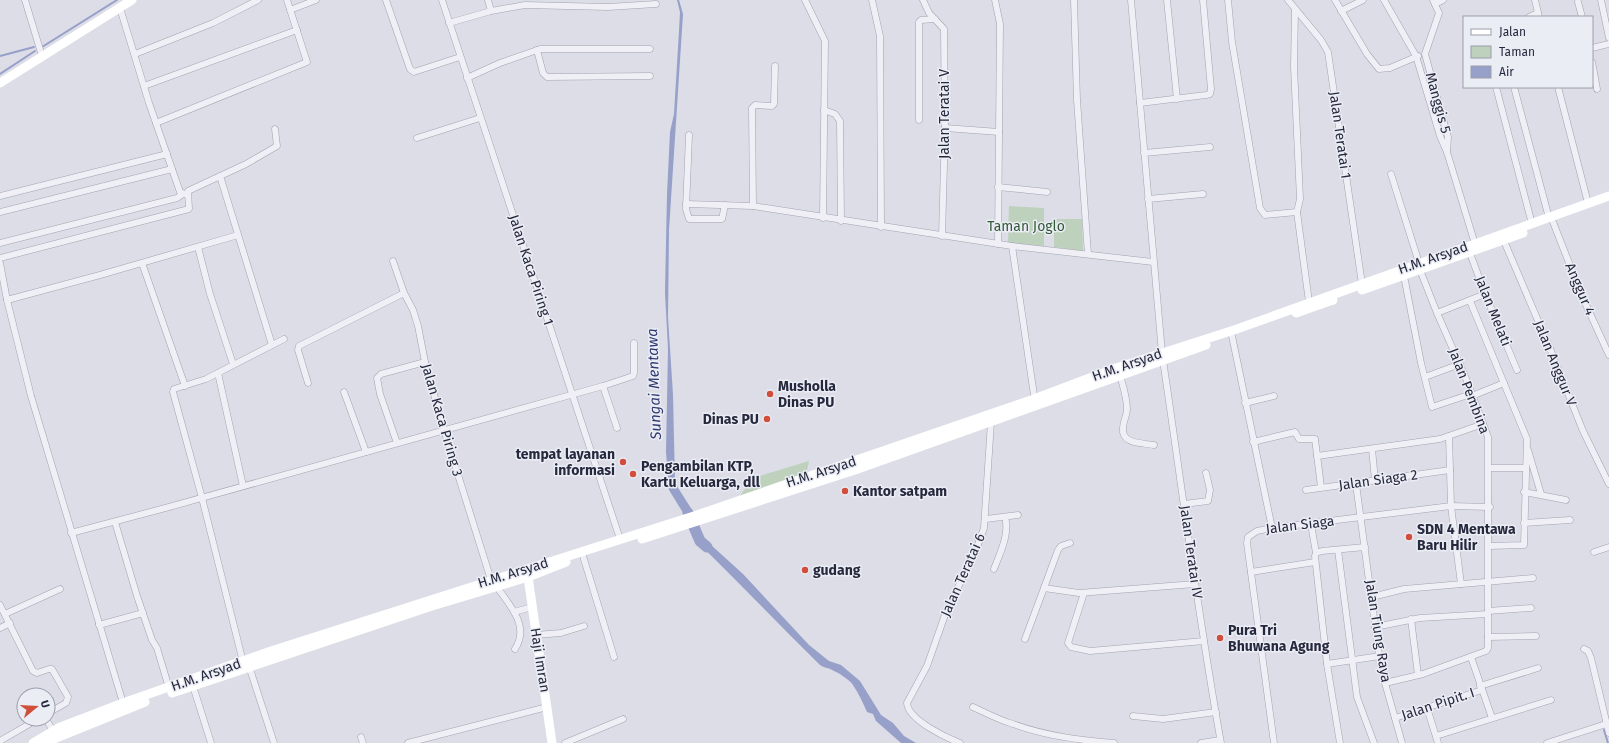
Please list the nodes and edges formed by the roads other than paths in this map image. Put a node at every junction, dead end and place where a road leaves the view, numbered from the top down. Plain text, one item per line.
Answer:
1 (25, 0) edge
2 (132, 0) edge
3 (258, 0) edge
4 (287, 0) edge
5 (316, 0) edge
6 (386, 0) edge
7 (442, 0) edge
8 (488, 0) edge
9 (805, 0) edge
10 (872, 0) edge
11 (923, 0) edge
12 (995, 0) edge
13 (1074, 0) edge
14 (1131, 0) edge
15 (1167, 0) edge
16 (1203, 0) edge
17 (1228, 0) edge
18 (1288, 0) edge
19 (1335, 0) edge
20 (1363, 0) edge
21 (1384, 0) edge
22 (1443, 0) edge
23 (1535, 0) edge
24 (1601, 0) edge
25 (1434, 2) edge
26 (1578, 2) dead end
27 (525, 3) edge
28 (656, 4) dead end
29 (120, 8) junction
30 (1295, 9) junction
31 (290, 10) junction
32 (491, 11) junction
33 (1341, 11) junction
34 (1538, 15) edge
35 (1582, 16) edge
36 (935, 19) junction
37 (449, 23) junction
38 (1608, 28) edge
39 (297, 30) junction
40 (1609, 38) edge
41 (1609, 44) edge
42 (1593, 48) edge
43 (650, 49) dead end
44 (537, 50) junction
45 (135, 54) junction
46 (1425, 54) junction
47 (42, 56) junction
48 (1416, 56) junction
49 (460, 58) junction
50 (775, 66) dead end
51 (1593, 67) edge
52 (650, 76) dead end
53 (467, 78) junction
54 (0, 83) edge
55 (144, 86) junction
56 (1496, 88) edge
57 (1514, 88) edge
58 (1558, 88) edge
59 (1597, 89) dead end
60 (1177, 99) junction
61 (1140, 103) junction
62 (824, 110) junction
63 (480, 118) junction
64 (919, 120) dead end
65 (156, 123) junction
66 (945, 128) junction
67 (275, 129) dead end
68 (999, 132) junction
69 (689, 134) dead end
70 (417, 138) dead end
71 (1210, 147) dead end
72 (1448, 152) junction
73 (1144, 153) junction
74 (167, 154) junction
75 (172, 169) junction
76 (1391, 174) dead end
77 (220, 176) junction
78 (998, 187) junction
79 (1047, 192) dead end
80 (1203, 194) dead end
81 (185, 195) junction
82 (0, 196) edge
83 (1609, 196) edge
84 (1148, 199) junction
85 (1609, 202) edge
86 (1588, 203) junction
87 (686, 204) junction
88 (724, 205) junction
89 (752, 206) junction
90 (0, 212) edge
91 (1297, 212) junction
92 (823, 218) junction
93 (1551, 220) junction
94 (841, 221) junction
95 (1532, 224) junction
96 (881, 227) junction
97 (238, 235) junction
98 (942, 236) junction
99 (1504, 241) junction
100 (0, 243) edge
101 (998, 244) junction
102 (1475, 244) junction
103 (1012, 246) junction
104 (198, 247) junction
105 (1470, 253) junction
106 (1088, 254) junction
107 (0, 258) edge
108 (393, 261) dead end
109 (1153, 262) junction
110 (142, 263) junction
111 (0, 264) edge
112 (1420, 267) junction
113 (1404, 276) junction
114 (1389, 277) junction
115 (1362, 284) junction
116 (404, 293) junction
117 (1485, 294) junction
118 (7, 300) junction
119 (1470, 301) junction
120 (1309, 302) junction
121 (1437, 313) junction
122 (1232, 336) junction
123 (284, 339) dead end
124 (634, 343) dead end
125 (272, 345) junction
126 (1609, 355) edge
127 (1162, 357) junction
128 (425, 362) junction
129 (232, 364) junction
130 (1460, 364) junction
131 (1518, 370) dead end
132 (218, 373) junction
133 (1120, 375) junction
134 (1425, 377) junction
135 (308, 382) dead end
136 (1504, 383) junction
137 (185, 386) junction
138 (603, 386) junction
139 (344, 392) dead end
140 (571, 395) junction
141 (1472, 395) junction
142 (1274, 396) dead end
143 (1035, 402) junction
144 (1245, 403) junction
145 (991, 422) junction
146 (1483, 424) junction
147 (618, 428) dead end
148 (444, 430) junction
149 (1449, 436) junction
150 (1254, 442) junction
151 (397, 443) junction
152 (1154, 445) dead end
153 (1527, 445) junction
154 (1372, 449) junction
155 (366, 452) junction
156 (1317, 456) junction
157 (1489, 468) junction
158 (1525, 468) junction
159 (1450, 470) junction
160 (1206, 474) dead end
161 (1376, 480) junction
162 (1356, 484) junction
163 (1609, 484) edge
164 (243, 486) junction
165 (1321, 487) junction
166 (1306, 490) dead end
167 (1524, 492) junction
168 (1541, 494) junction
169 (202, 498) junction
170 (1566, 500) dead end
171 (1184, 504) junction
172 (1452, 506) junction
173 (1490, 507) junction
174 (1018, 515) dead end
175 (1006, 517) junction
176 (1362, 517) junction
177 (698, 518) junction
178 (986, 519) junction
179 (1570, 520) dead end
180 (115, 522) junction
181 (685, 522) junction
182 (1524, 523) junction
183 (1311, 524) junction
184 (1272, 528) junction
185 (71, 533) junction
186 (620, 539) junction
187 (1070, 543) dead end
188 (1489, 546) junction
189 (1365, 547) junction
190 (1609, 548) edge
191 (1338, 550) junction
192 (1594, 552) dead end
193 (1316, 553) junction
194 (583, 556) junction
195 (1315, 562) junction
196 (994, 569) dead end
197 (1251, 572) junction
198 (528, 577) junction
199 (1533, 578) dead end
200 (494, 583) junction
201 (1487, 583) junction
202 (1195, 584) junction
203 (1461, 584) junction
204 (1044, 588) junction
205 (60, 589) dead end
206 (1084, 593) junction
207 (1372, 597) junction
208 (0, 605) edge
209 (532, 607) junction
210 (1531, 608) dead end
211 (514, 612) junction
212 (143, 613) junction
213 (1488, 613) junction
214 (5, 614) junction
215 (1411, 619) junction
216 (10, 623) junction
217 (99, 625) junction
218 (584, 626) dead end
219 (1375, 627) junction
220 (0, 628) edge
221 (536, 635) junction
222 (1536, 636) dead end
223 (1488, 637) junction
224 (1025, 639) dead end
225 (1204, 641) junction
226 (515, 649) dead end
227 (1584, 649) dead end
228 (1380, 656) junction
229 (614, 657) dead end
230 (1471, 657) junction
231 (1352, 660) junction
232 (246, 664) junction
233 (1327, 664) junction
234 (1538, 668) dead end
235 (1418, 675) junction
236 (192, 683) junction
237 (1385, 683) junction
238 (169, 688) junction
239 (1481, 688) junction
240 (1551, 700) dead end
241 (123, 703) junction
242 (547, 707) junction
243 (973, 707) dead end
244 (1426, 708) junction
245 (56, 709) edge
246 (1216, 712) junction
247 (1133, 716) dead end
248 (1395, 718) junction
249 (1492, 718) junction
250 (623, 719) dead end
251 (1608, 723) edge
252 (24, 727) edge
253 (51, 727) edge
254 (53, 731) junction
255 (1609, 733) edge
256 (1436, 736) junction
257 (0, 741) edge
258 (1221, 742) edge
259 (33, 743) edge
260 (44, 743) edge
261 (211, 743) edge
262 (274, 743) edge
263 (408, 743) edge
264 (552, 743) edge
265 (565, 743) edge
266 (960, 743) edge
267 (1114, 743) edge
268 (1201, 743) edge
269 (1274, 743) edge
270 (1340, 743) edge
271 (1374, 743) edge
272 (1402, 743) edge
273 (1438, 743) edge
274 (1548, 743) edge

1 - 47 street
2 - 29 street
3 - 45 street
4 - 31 street
5 - 31 street
6 - 49 street
7 - 37 street, Jalan Kaca Piring 1
8 - 32 street
9 - 62 street
10 - 96 street
11 - 36 street, Jalan Teratai V
12 - 68 street
13 - 106 street
14 - 61 street, Jalan Teratai IV
15 - 60 street
16 - 60 street
17 - 91 street
18 - 30 street, Jalan Teratai 1
19 - 33 street, Manggis 5
20 - 33 street
21 - 48 street, Manggis 5
22 - 25 street
23 - 34 street
24 - 38 street
25 - 46 street, Manggis 5
26 - 35 street
27 - 28 street
27 - 32 street
29 - 45 street
29 - 47 street
30 - 91 street
30 - 115 street, Jalan Teratai 1
31 - 39 street
32 - 37 street
33 - 48 street, Manggis 5
36 - 64 street
36 - 66 street, Jalan Teratai V
37 - 49 street, Jalan Kaca Piring 1
38 - 40 street
39 - 55 street
39 - 65 street
41 - 42 street
43 - 44 street
44 - 52 street
44 - 53 street
45 - 55 street
46 - 48 street, Manggis 5
46 - 72 street, Manggis 5
47 - 54 street
48 - 72 street, Manggis 5
49 - 53 street, Jalan Kaca Piring 1
50 - 89 street
51 - 59 street
53 - 63 street, Jalan Kaca Piring 1
55 - 65 street
56 - 95 street
57 - 93 street, Anggur 4
58 - 86 street
60 - 61 street
61 - 73 street, Jalan Teratai IV
62 - 92 street
62 - 94 street
63 - 70 street
63 - 140 street, Jalan Kaca Piring 1
65 - 74 street
66 - 68 street
66 - 98 street, Jalan Teratai V
67 - 77 street
68 - 78 street
69 - 87 street
71 - 73 street
72 - 102 street, Manggis 5
73 - 84 street, Jalan Teratai IV
74 - 75 street
74 - 82 street
75 - 81 street
75 - 90 street
76 - 112 street, Jalan Pembina
77 - 81 street
77 - 97 street
78 - 79 street
78 - 101 street
80 - 84 street
81 - 100 street
81 - 107 street
83 - 86 street, H.M. Arsyad
84 - 109 street, Jalan Teratai IV
85 - 93 street, H.M. Arsyad
86 - 93 street, H.M. Arsyad
87 - 88 street
87 - 88 street
88 - 89 street
89 - 92 street
91 - 120 street
92 - 94 street
93 - 95 street, H.M. Arsyad
93 - 99 street, H.M. Arsyad
93 - 126 street, Anggur 4
94 - 96 street
95 - 102 street, H.M. Arsyad
96 - 98 street
97 - 104 street
97 - 125 street
98 - 101 street
99 - 105 street, H.M. Arsyad
99 - 163 street, Jalan Anggur V
101 - 103 street
102 - 112 street, H.M. Arsyad
103 - 106 street
103 - 143 street
104 - 110 street
104 - 129 street
105 - 112 street, H.M. Arsyad
105 - 117 street, Jalan Melati
106 - 109 street
108 - 116 street, Jalan Kaca Piring 3
109 - 127 street, Jalan Teratai IV
110 - 118 street
110 - 137 street
111 - 118 street
112 - 113 street, H.M. Arsyad
112 - 114 street, H.M. Arsyad
112 - 121 street, Jalan Pembina
113 - 114 street, H.M. Arsyad
113 - 134 street
114 - 115 street, H.M. Arsyad
114 - 122 street, H.M. Arsyad
115 - 120 street, H.M. Arsyad
116 - 128 street, Jalan Kaca Piring 3
116 - 135 street
117 - 119 street
117 - 131 street, Jalan Melati
118 - 185 street
119 - 121 street
119 - 136 street
120 - 127 street, H.M. Arsyad
121 - 130 street, Jalan Pembina
122 - 127 street, H.M. Arsyad
122 - 144 street
123 - 125 street
124 - 138 street
125 - 129 street
127 - 133 street, H.M. Arsyad
127 - 143 street, H.M. Arsyad
127 - 171 street, Jalan Teratai IV
128 - 148 street, Jalan Kaca Piring 3
128 - 151 street
129 - 132 street
130 - 134 street
130 - 141 street, Jalan Pembina
132 - 137 street
132 - 164 street
133 - 143 street, H.M. Arsyad
133 - 152 street
134 - 141 street
136 - 141 street
136 - 153 street
137 - 169 street
138 - 140 street
138 - 147 street
139 - 155 street
140 - 148 street
140 - 186 street, Jalan Kaca Piring 1
141 - 146 street, Jalan Pembina
142 - 144 street
143 - 145 street, H.M. Arsyad
143 - 177 street, H.M. Arsyad
144 - 150 street
145 - 177 street, H.M. Arsyad
145 - 178 street, Jalan Teratai 6
146 - 149 street
146 - 157 street, Jalan Pembina
148 - 151 street
148 - 200 street, Jalan Kaca Piring 3
149 - 154 street
149 - 159 street
150 - 156 street
150 - 184 street
151 - 155 street
153 - 158 street
153 - 168 street
154 - 156 street
154 - 161 street
155 - 164 street
156 - 165 street
157 - 158 street
157 - 173 street, Jalan Pembina
158 - 167 street
159 - 161 street, Jalan Siaga 2
159 - 172 street
160 - 171 street
161 - 162 street, Jalan Siaga 2
162 - 165 street, Jalan Siaga 2
162 - 176 street, Jalan Tiung Raya
164 - 169 street
165 - 166 street, Jalan Siaga 2
167 - 168 street
167 - 182 street
168 - 170 street
169 - 180 street
169 - 232 street
171 - 202 street, Jalan Teratai IV
172 - 173 street, Jalan Siaga
172 - 176 street, Jalan Siaga
172 - 203 street
173 - 188 street, Jalan Pembina
174 - 175 street
175 - 178 street
175 - 196 street
176 - 183 street, Jalan Siaga
176 - 189 street, Jalan Tiung Raya
177 - 181 street, H.M. Arsyad
178 - 266 street, Jalan Teratai 6
179 - 182 street
180 - 185 street
180 - 212 street
181 - 186 street, H.M. Arsyad
181 - 194 street, H.M. Arsyad
182 - 188 street
183 - 184 street, Jalan Siaga
183 - 193 street
184 - 197 street, Jalan Siaga
185 - 217 street
186 - 200 street, H.M. Arsyad
187 - 204 street
188 - 201 street, Jalan Pembina
189 - 191 street
189 - 207 street, Jalan Tiung Raya
190 - 192 street
191 - 193 street
191 - 231 street
193 - 195 street
194 - 198 street, H.M. Arsyad
194 - 229 street
195 - 197 street
195 - 233 street
197 - 269 street, Jalan Siaga
198 - 200 street, H.M. Arsyad
198 - 209 street, Haji Imran
199 - 201 street
200 - 211 street, Jalan Kaca Piring 3
200 - 232 street, H.M. Arsyad
201 - 203 street
201 - 213 street, Jalan Pembina
202 - 206 street
202 - 225 street, Jalan Teratai IV
203 - 207 street
204 - 206 street
204 - 224 street
205 - 214 street
206 - 225 street
207 - 219 street, Jalan Tiung Raya
208 - 214 street
209 - 211 street
209 - 221 street, Haji Imran
210 - 213 street
211 - 226 street, Jalan Kaca Piring 3
212 - 217 street
212 - 238 street
213 - 215 street
213 - 223 street, Jalan Pembina
214 - 216 street
215 - 219 street
215 - 235 street
216 - 220 street
216 - 245 street
217 - 241 street
218 - 221 street
219 - 228 street, Jalan Tiung Raya
221 - 242 street, Haji Imran
222 - 223 street
223 - 230 street, Jalan Pembina
225 - 246 street, Jalan Teratai IV
227 - 251 street
228 - 231 street
228 - 237 street, Jalan Tiung Raya
230 - 235 street, Jalan Pembina
230 - 239 street
231 - 233 street
231 - 271 street
232 - 236 street, H.M. Arsyad
232 - 262 street
233 - 270 street
234 - 239 street, Jalan Pipit. I
235 - 237 street, Jalan Pembina
236 - 238 street, H.M. Arsyad
236 - 260 street, H.M. Arsyad
236 - 261 street
237 - 248 street, Jalan Tiung Raya
238 - 241 street, H.M. Arsyad
239 - 244 street, Jalan Pipit. I
239 - 249 street
240 - 249 street
241 - 254 street, H.M. Arsyad
242 - 263 street
242 - 264 street, Haji Imran
243 - 267 street
244 - 248 street, Jalan Pipit. I
244 - 256 street
246 - 247 street
246 - 258 street, Jalan Teratai IV
248 - 272 street, Jalan Tiung Raya
249 - 256 street
250 - 265 street
251 - 255 street
251 - 274 street
252 - 257 street
253 - 254 street
254 - 259 street, H.M. Arsyad
256 - 273 street
258 - 268 street

